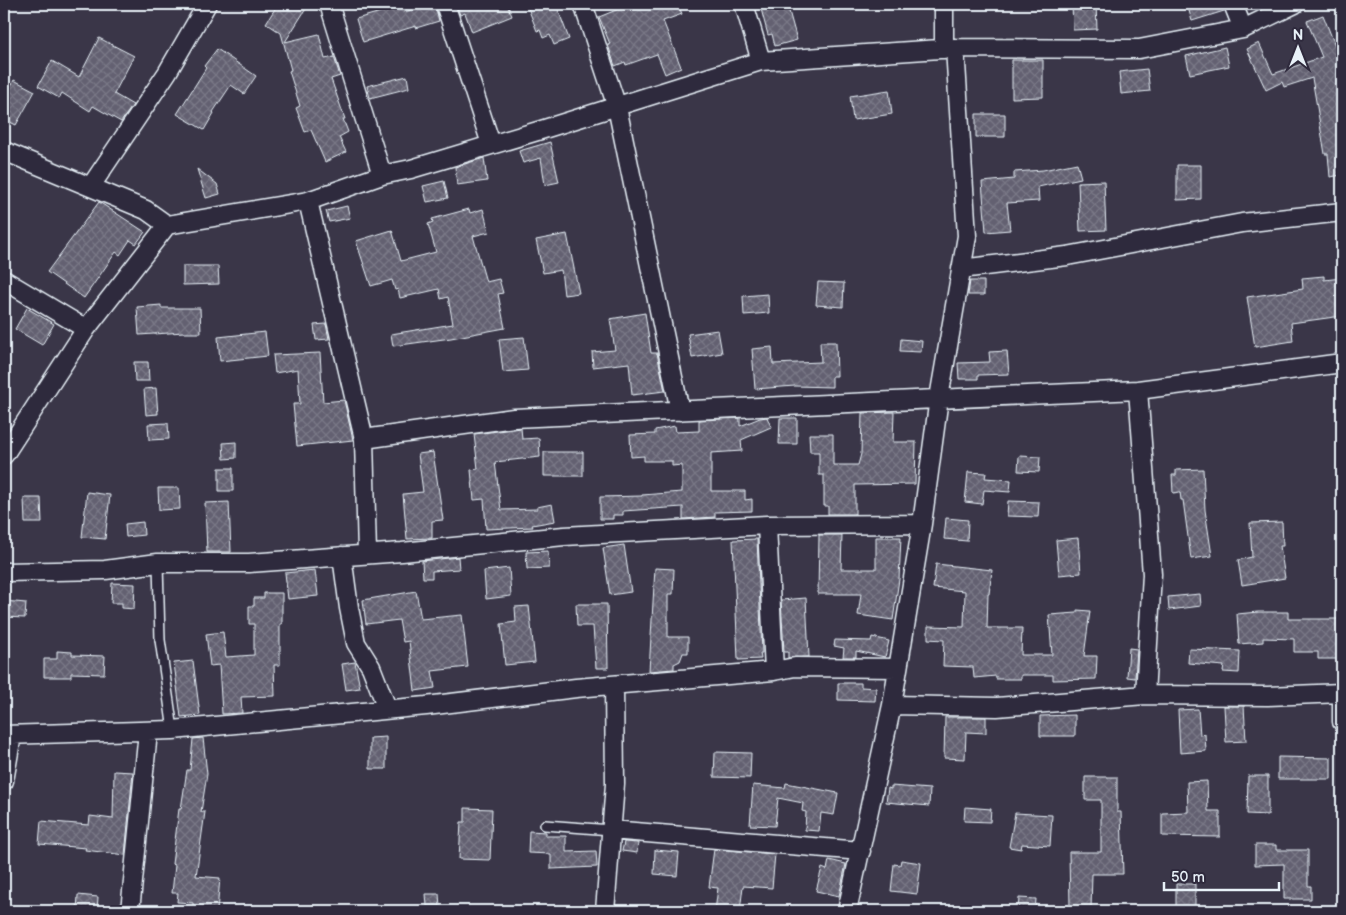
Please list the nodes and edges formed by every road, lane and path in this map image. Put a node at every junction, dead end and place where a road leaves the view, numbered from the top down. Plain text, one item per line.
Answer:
1 (207, 4) edge
2 (329, 4) edge
3 (444, 4) edge
4 (583, 4) edge
5 (744, 4) edge
6 (944, 4) edge
7 (1234, 4) edge
8 (1294, 4) edge
9 (1243, 28) junction
10 (949, 49) junction
11 (761, 61) junction
12 (617, 106) junction
13 (491, 144) junction
14 (4, 152) edge
15 (382, 175) junction
16 (91, 186) junction
17 (308, 201) junction
18 (1342, 212) edge
19 (167, 225) junction
20 (961, 269) junction
21 (4, 280) edge
22 (86, 329) junction
23 (1342, 363) edge
24 (1138, 390) junction
25 (939, 398) junction
26 (680, 411) junction
27 (364, 439) junction
28 (4, 455) edge
29 (922, 524) junction
30 (767, 526) junction
31 (367, 554) junction
32 (342, 556) junction
33 (158, 564) junction
34 (4, 572) edge
35 (898, 668) junction
36 (774, 671) junction
37 (614, 685) junction
38 (1342, 693) edge
39 (1145, 696) junction
40 (892, 705) junction
41 (387, 708) junction
42 (1342, 722) edge
43 (172, 730) junction
44 (148, 732) junction
45 (8, 735) edge
46 (4, 781) edge
47 (544, 825) dead end
48 (611, 830) junction
49 (861, 851) junction
50 (130, 911) edge
51 (605, 911) edge
52 (847, 911) edge

1 - 16 street
2 - 15 street
3 - 13 street
4 - 12 street
5 - 11 street
6 - 10 street
7 - 9 street
8 - 9 street
9 - 10 street
10 - 11 street
10 - 20 street
11 - 12 street
12 - 13 street
12 - 26 street
13 - 15 street
14 - 16 street
15 - 17 street
16 - 19 street
17 - 19 street
17 - 27 street
18 - 20 street
19 - 22 street
20 - 25 street
21 - 22 street
22 - 28 street
23 - 24 street
24 - 25 street
24 - 39 street
25 - 26 street
25 - 29 street
26 - 27 street
27 - 31 street
29 - 30 street
29 - 35 street
30 - 31 street
30 - 36 street
31 - 32 street
32 - 33 street
32 - 41 street
33 - 34 street
33 - 43 lane
35 - 36 street
35 - 40 street
36 - 37 street
37 - 41 street
37 - 48 street
38 - 39 street
38 - 42 street
39 - 40 street
40 - 49 street
41 - 43 street
43 - 44 street
44 - 45 street
44 - 50 street
45 - 46 street
47 - 48 lane
48 - 49 street
48 - 51 street
49 - 52 street

